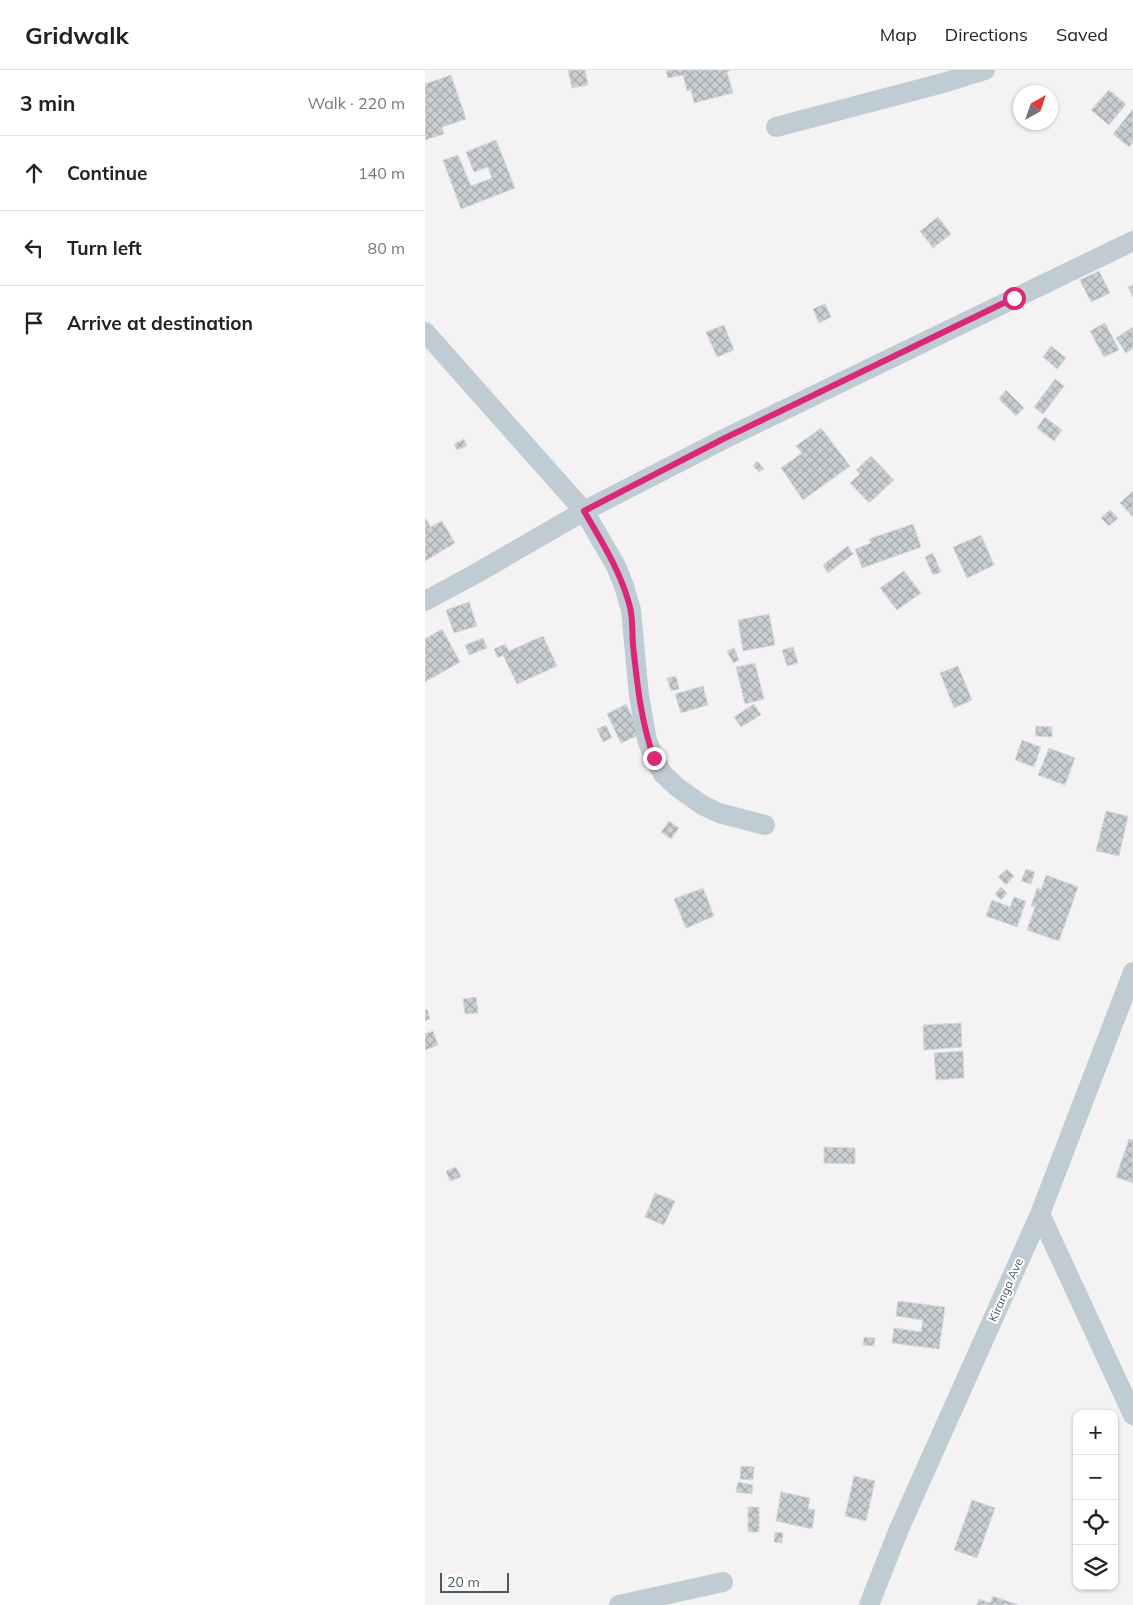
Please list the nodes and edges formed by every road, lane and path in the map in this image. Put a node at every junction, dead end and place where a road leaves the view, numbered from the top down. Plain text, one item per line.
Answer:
1 (985, 70) edge
2 (776, 127) dead end
3 (1133, 241) edge
4 (425, 332) edge
5 (584, 511) junction
6 (425, 601) edge
7 (765, 825) dead end
8 (1133, 972) edge
9 (1040, 1214) junction
10 (1133, 1415) edge
11 (723, 1582) dead end
12 (619, 1605) edge
13 (869, 1605) edge

1 - 2 street
3 - 5 street
4 - 5 street
5 - 6 street
5 - 7 street
8 - 9 street, Kiranga Ave
9 - 10 street
9 - 13 street, Kiranga Ave
11 - 12 street

